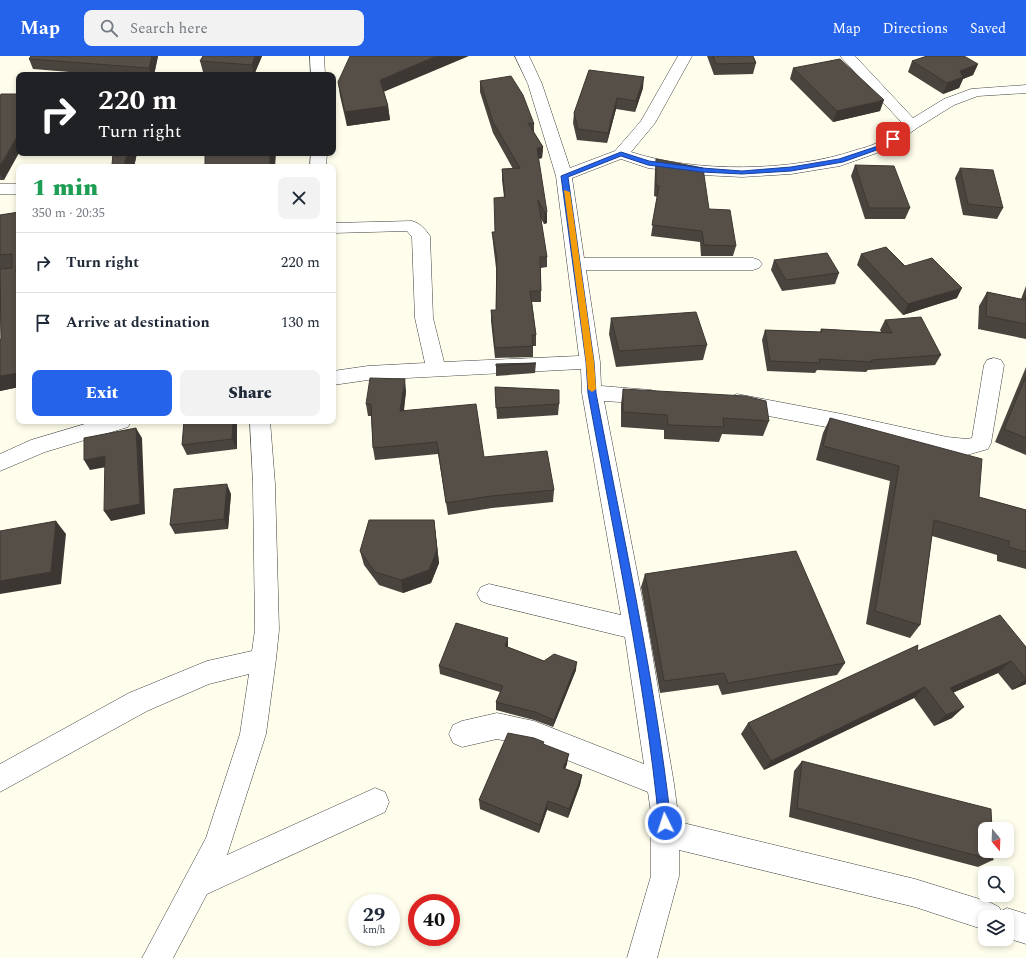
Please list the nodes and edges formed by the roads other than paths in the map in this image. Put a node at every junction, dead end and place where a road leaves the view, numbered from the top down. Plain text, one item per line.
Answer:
1 (317, 56) edge
2 (522, 56) edge
3 (685, 56) edge
4 (847, 56) edge
5 (318, 72) edge
6 (1026, 89) edge
7 (912, 125) junction
8 (621, 154) junction
9 (564, 176) junction
10 (16, 189) edge
11 (0, 190) edge
12 (336, 228) edge
13 (577, 264) junction
14 (753, 264) dead end
15 (590, 362) junction
16 (994, 365) dead end
17 (436, 370) junction
18 (336, 378) edge
19 (592, 393) junction
20 (670, 398) edge
21 (717, 400) edge
22 (111, 424) edge
23 (260, 424) edge
24 (0, 463) edge
25 (489, 594) dead end
26 (636, 629) junction
27 (264, 659) junction
28 (462, 734) dead end
29 (0, 779) edge
30 (661, 784) junction
31 (375, 802) dead end
32 (665, 833) junction
33 (196, 884) junction
34 (978, 913) edge
35 (1014, 925) edge
36 (1026, 929) edge
37 (157, 958) edge
38 (642, 958) edge

1 - 5 street
2 - 9 street
3 - 8 street
4 - 7 street
6 - 7 street
7 - 8 street
8 - 9 street
9 - 13 street
10 - 11 street
12 - 17 street
13 - 14 street
13 - 15 street
15 - 17 street
15 - 19 street
16 - 21 street
17 - 18 street
19 - 20 street
19 - 26 street
22 - 24 street
23 - 27 street
25 - 26 street
26 - 30 street
27 - 29 street
27 - 33 street
28 - 30 street
30 - 32 street
31 - 33 street
32 - 34 street
32 - 38 street
33 - 37 street
35 - 36 street

